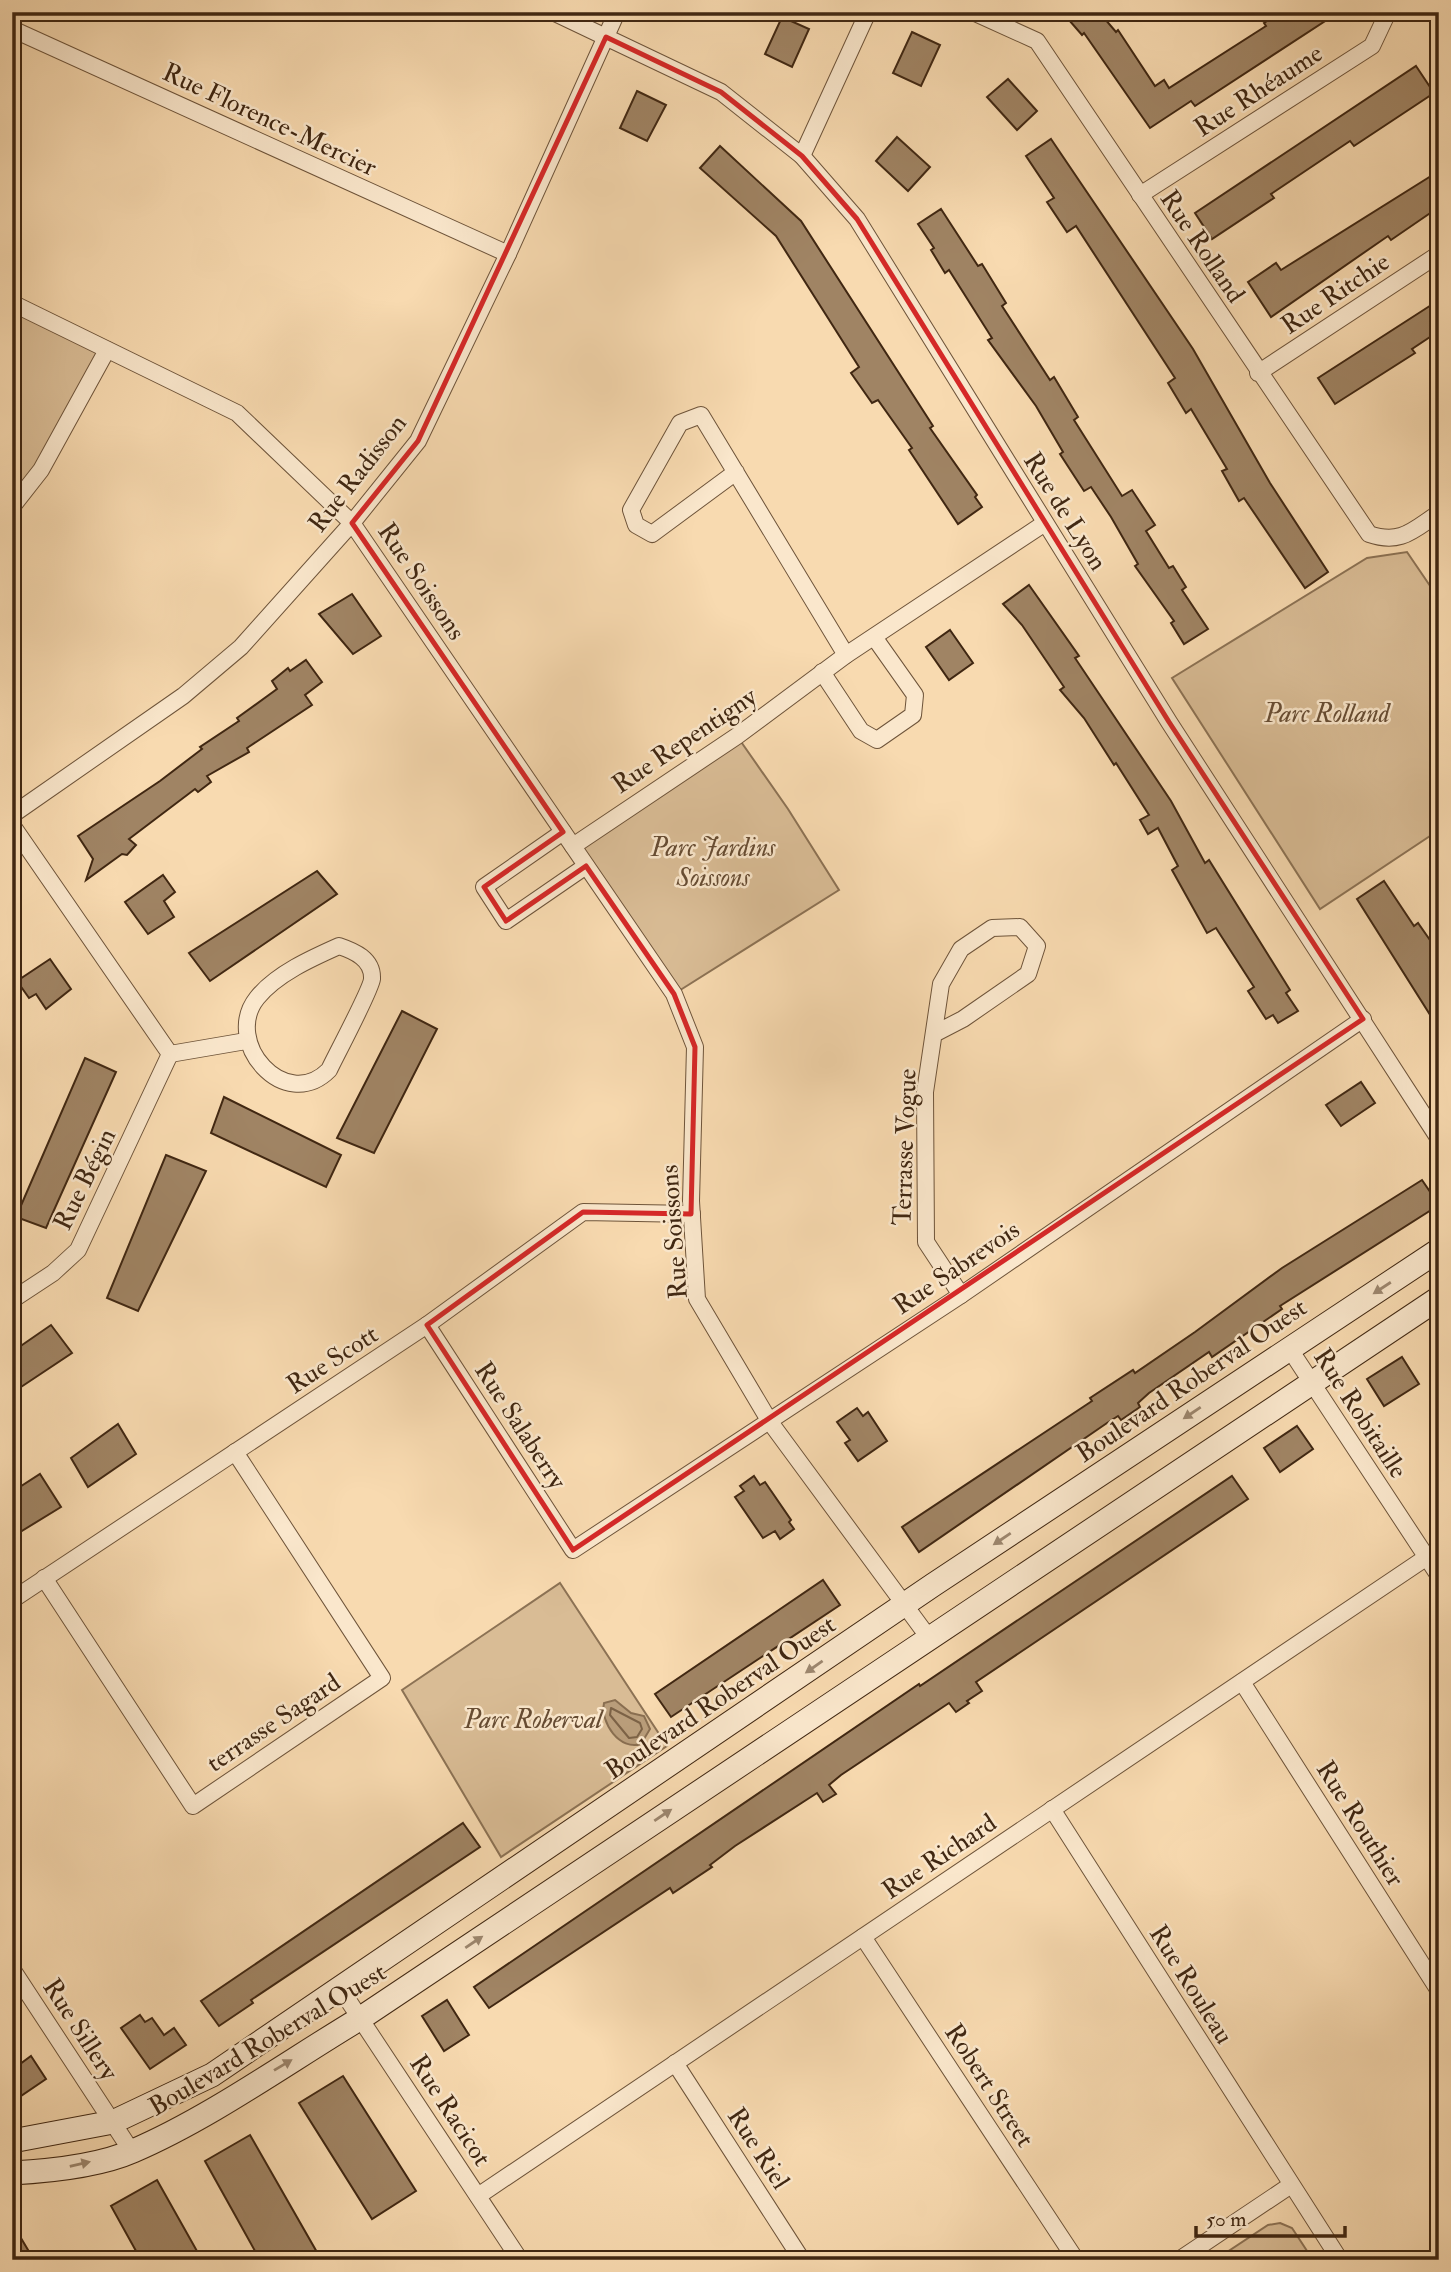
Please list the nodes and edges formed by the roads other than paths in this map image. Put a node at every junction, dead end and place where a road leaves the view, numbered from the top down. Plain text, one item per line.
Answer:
1 (553, 12) edge
2 (617, 12) edge
3 (868, 12) edge
4 (973, 12) edge
5 (1388, 12) edge
6 (12, 29) edge
7 (606, 37) junction
8 (802, 156) junction
9 (1139, 195) junction
10 (508, 254) junction
11 (1439, 254) edge
12 (12, 303) edge
13 (107, 350) junction
14 (1258, 373) junction
15 (736, 472) junction
16 (12, 507) edge
17 (1439, 513) edge
18 (352, 523) junction
19 (1045, 523) junction
20 (874, 637) junction
21 (846, 655) junction
22 (822, 672) junction
23 (12, 815) edge
24 (12, 825) edge
25 (568, 839) junction
26 (586, 866) junction
27 (1363, 1019) junction
28 (936, 1033) junction
29 (247, 1041) junction
30 (170, 1054) junction
31 (1439, 1139) edge
32 (692, 1214) junction
33 (1439, 1251) edge
34 (961, 1294) junction
35 (1439, 1298) edge
36 (12, 1300) edge
37 (427, 1325) junction
38 (1289, 1348) junction
39 (1311, 1383) junction
40 (770, 1422) junction
41 (234, 1452) junction
42 (573, 1550) joint
43 (1427, 1557) junction
44 (1439, 1576) edge
45 (44, 1578) junction
46 (12, 1600) edge
47 (905, 1604) junction
48 (929, 1638) junction
49 (1242, 1682) junction
50 (1052, 1809) junction
51 (863, 1937) junction
52 (12, 1969) edge
53 (341, 1987) junction
54 (1439, 1991) edge
55 (361, 2018) junction
56 (675, 2063) junction
57 (113, 2122) junction
58 (12, 2141) edge
59 (132, 2152) junction
60 (12, 2173) edge
61 (1291, 2185) junction
62 (478, 2196) junction
63 (1439, 2255) edge
64 (520, 2260) edge
65 (802, 2260) edge
66 (1076, 2260) edge
67 (1179, 2260) edge
68 (1340, 2260) edge
69 (1432, 2260) edge

1 - 7 street, Rue de Lyon
2 - 7 street, Rue Radisson
3 - 8 street
4 - 9 street, Rue Rolland
5 - 9 street, Rue Rhéaume
6 - 10 street, Rue Florence-Mercier
7 - 8 street, Rue de Lyon
7 - 10 street, Rue Radisson
8 - 19 street, Rue de Lyon
9 - 14 street, Rue Rolland
10 - 18 street, Rue Radisson
11 - 14 street, Rue Ritchie
12 - 13 street, Rue Soissons
13 - 16 street
13 - 18 street, Rue Soissons
14 - 17 street, Rue Rolland
15 - 15 street
15 - 21 street
18 - 23 street, Rue Radisson
18 - 25 street, Rue Soissons
19 - 20 street, Rue Repentigny
19 - 27 street, Rue de Lyon
20 - 21 street, Rue Repentigny
20 - 22 street
21 - 22 street, Rue Repentigny
22 - 25 street, Rue Repentigny
24 - 30 street
25 - 26 street, Rue Soissons
25 - 26 street
26 - 32 street, Rue Soissons
27 - 31 street, Rue de Lyon
27 - 34 street, Rue Sabrevois
28 - 28 street, Terrasse Vogue
28 - 34 street, Terrasse Vogue
29 - 29 street
29 - 30 street
30 - 36 street, Rue Bégin
32 - 37 street, Rue Scott
32 - 40 street, Rue Soissons
33 -> 38 street, Boulevard Roberval Ouest
34 - 40 street, Rue Sabrevois
35 - 39 street, Boulevard Roberval Ouest
37 - 41 street, Rue Scott
37 - 42 street, Rue Salaberry
38 - 39 street, Rue Robitaille
38 -> 47 street, Boulevard Roberval Ouest
39 - 43 street, Rue Robitaille
39 - 48 street, Boulevard Roberval Ouest
40 - 42 street, Rue Sabrevois
40 - 47 street, Rue Soissons
41 - 45 street, Rue Scott
41 - 45 street, terrasse Sagard
43 - 44 street, Rue Robitaille
43 - 49 street, Rue Richard
45 - 46 street, Rue Scott
47 - 48 street, Rue Soissons
47 -> 53 street, Boulevard Roberval Ouest
55 -> 48 street, Boulevard Roberval Ouest
49 - 50 street, Rue Richard
49 - 54 street, Rue Routhier
50 - 51 street, Rue Richard
50 - 61 street, Rue Rouleau
51 - 56 street, Rue Richard
51 - 66 street, Robert Street
52 - 57 street, Rue Sillery
53 - 55 street, Rue Racicot
53 - 57 street, Boulevard Roberval Ouest
59 -> 55 street, Boulevard Roberval Ouest
55 - 62 street, Rue Racicot
56 - 62 street, Rue Richard
56 - 65 street, Rue Riel
57 - 58 street, Boulevard Roberval Ouest
57 - 59 street, Rue Sillery
60 -> 59 street, Boulevard Roberval Ouest
61 - 67 street
61 - 68 street, Rue Rouleau
62 - 64 street, Rue Racicot
63 - 69 street

